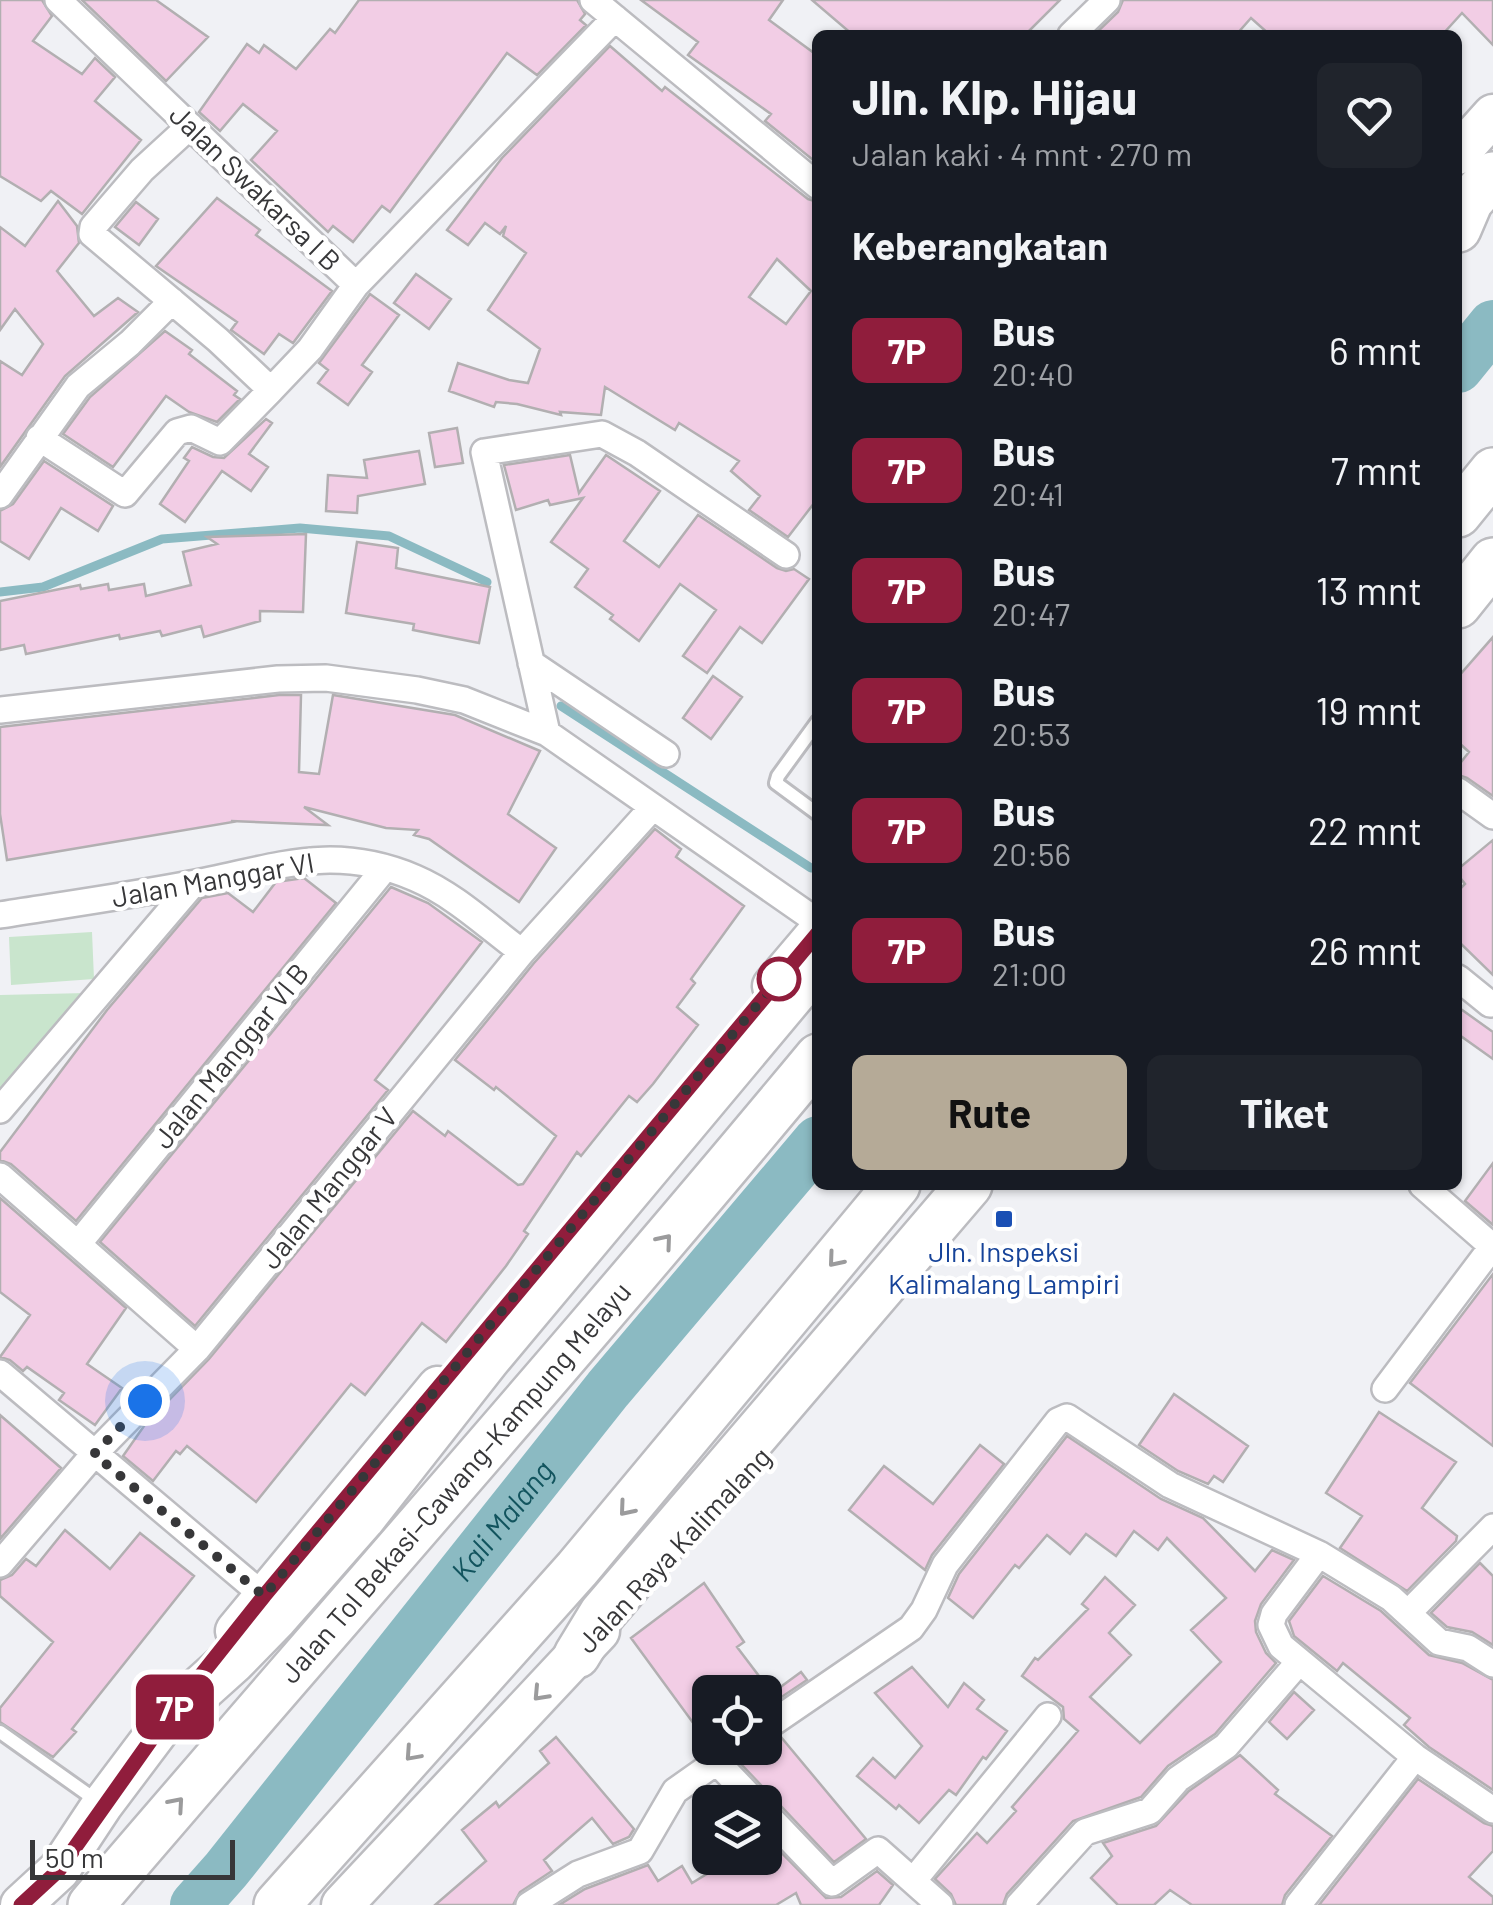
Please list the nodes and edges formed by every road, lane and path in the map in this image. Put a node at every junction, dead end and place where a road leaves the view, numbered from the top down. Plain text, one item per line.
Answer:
1 (58, 0) edge
2 (593, 0) edge
3 (1107, 0) edge
4 (616, 18) junction
5 (1077, 30) edge
6 (1493, 115) edge
7 (190, 126) junction
8 (1462, 150) edge
9 (812, 181) edge
10 (356, 284) junction
11 (172, 301) junction
12 (271, 390) junction
13 (39, 438) junction
14 (1493, 472) edge
15 (0, 495) edge
16 (1462, 509) edge
17 (786, 555) dead end
18 (1493, 560) edge
19 (1493, 578) edge
20 (1462, 611) edge
21 (1462, 613) edge
22 (531, 663) junction
23 (0, 710) edge
24 (812, 729) edge
25 (547, 733) junction
26 (666, 754) dead end
27 (1462, 794) edge
28 (653, 807) junction
29 (812, 809) edge
30 (1493, 816) edge
31 (385, 868) junction
32 (193, 884) junction
33 (0, 915) edge
34 (812, 918) edge
35 (812, 939) edge
36 (522, 952) junction
37 (812, 970) edge
38 (1462, 981) edge
39 (1490, 1004) dead end
40 (812, 1064) edge
41 (0, 1110) edge
42 (0, 1176) edge
43 (893, 1190) edge
44 (965, 1190) edge
45 (990, 1190) edge
46 (1428, 1190) edge
47 (1491, 1241) edge
48 (78, 1244) junction
49 (197, 1349) junction
50 (0, 1374) edge
51 (1385, 1390) dead end
52 (94, 1454) junction
53 (1493, 1527) edge
54 (1319, 1554) junction
55 (0, 1564) edge
56 (264, 1596) junction
57 (1408, 1613) junction
58 (577, 1655) junction
59 (1300, 1662) junction
60 (1493, 1664) edge
61 (782, 1716) edge
62 (1048, 1716) dead end
63 (163, 1723) junction
64 (0, 1732) edge
65 (1415, 1756) junction
66 (712, 1765) edge
67 (102, 1805) junction
68 (1493, 1810) edge
69 (782, 1831) edge
70 (59, 1870) junction
71 (913, 1881) junction
72 (358, 1900) edge
73 (21, 1905) edge
74 (35, 1905) edge
75 (91, 1905) edge
76 (278, 1905) edge
77 (528, 1905) edge
78 (940, 1905) edge
79 (1020, 1905) edge
80 (1298, 1905) edge

1 - 7 street, Jalan Swakarsa I B
2 - 4 street
3 - 5 street
4 - 9 street
4 - 10 street, Jalan Swakarsa I B
6 - 8 main road
7 - 10 street, Jalan Swakarsa I B
7 - 11 street
10 - 12 street
11 - 12 street
11 - 13 street
12 - 13 street
13 - 15 street
14 - 16 highway
17 - 22 street
18 - 20 highway
19 - 21 main road
22 - 25 street
22 - 26 street
23 - 25 street
24 - 29 lane
25 - 28 street
27 - 30 street
28 - 34 street
28 - 36 street, Jalan Manggar V
31 - 32 street, Jalan Manggar VI
31 - 36 street, Jalan Manggar VI
31 - 48 street, Jalan Manggar VI B
32 - 33 street, Jalan Manggar VI
32 - 41 street
35 - 56 main road
36 - 49 street, Jalan Manggar V
37 - 63 highway
38 - 39 street
75 -> 40 highway, Jalan Tol Bekasi–Cawang–Kampung Melayu
42 - 48 street
43 -> 76 highway
44 - 58 highway
45 - 58 main road, Jalan Raya Kalimalang
46 - 47 street
47 - 51 street
48 - 49 street
49 - 52 street, Jalan Manggar V
50 - 52 street
52 - 55 street, Jalan Manggar V
52 - 56 street
53 - 57 street
54 - 57 street
54 - 59 street
54 - 61 street
56 - 63 main road
57 - 60 street
58 -> 72 main road, Jalan Raya Kalimalang
59 - 65 street
59 - 79 street
62 - 71 street
63 - 67 main road
64 - 67 lane
65 - 68 street
65 - 80 street
66 - 77 street
67 - 70 main road
69 - 71 street
70 - 73 main road
70 - 74 main road
71 - 78 street

